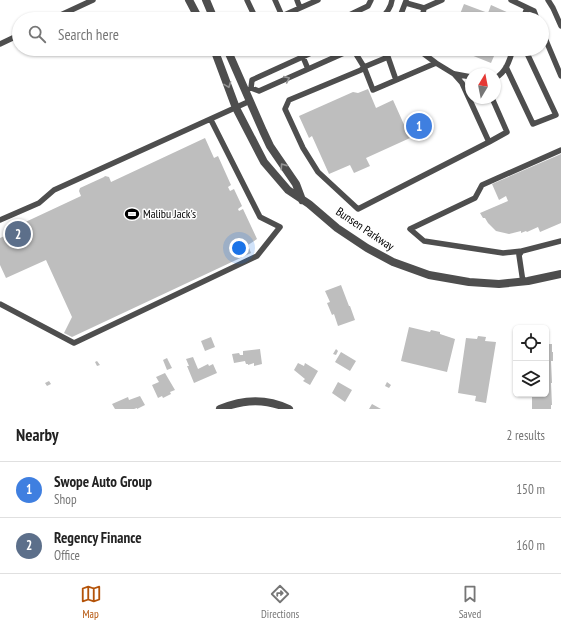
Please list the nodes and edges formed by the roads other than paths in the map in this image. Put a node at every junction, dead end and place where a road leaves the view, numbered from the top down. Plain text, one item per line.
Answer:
1 (93, 0) edge
2 (189, 0) edge
3 (206, 0) edge
4 (247, 0) edge
5 (275, 0) edge
6 (297, 0) edge
7 (318, 0) edge
8 (371, 0) edge
9 (392, 0) edge
10 (442, 0) edge
11 (511, 0) edge
12 (548, 0) edge
13 (406, 1) edge
14 (300, 8) junction
15 (424, 8) junction
16 (527, 8) junction
17 (67, 12) edge
18 (195, 12) edge
19 (211, 12) edge
20 (253, 12) edge
21 (281, 12) edge
22 (292, 12) edge
23 (356, 12) edge
24 (387, 12) edge
25 (402, 12) edge
26 (423, 12) edge
27 (526, 12) edge
28 (534, 12) edge
29 (559, 16) edge
30 (561, 26) edge
31 (12, 38) edge
32 (0, 44) edge
33 (549, 48) edge
34 (217, 56) edge
35 (232, 56) edge
36 (338, 56) edge
37 (357, 56) edge
38 (427, 56) edge
39 (511, 56) edge
40 (528, 56) edge
41 (303, 57) joint
42 (436, 63) junction
43 (364, 67) junction
44 (506, 67) junction
45 (308, 70) junction
46 (454, 74) junction
47 (501, 74) edge
48 (465, 76) edge
49 (561, 76) edge
50 (396, 80) junction
51 (248, 89) junction
52 (250, 102) junction
53 (495, 104) edge
54 (236, 108) junction
55 (211, 120) junction
56 (489, 142) junction
57 (561, 150) edge
58 (302, 200) junction
59 (0, 220) edge
60 (561, 241) edge
61 (522, 251) junction
62 (561, 274) edge
63 (523, 282) junction
64 (0, 304) edge
65 (220, 409) edge
66 (289, 409) edge

1 - 17 lane
2 - 18 street
3 - 19 street
4 - 20 lane
5 - 21 lane
6 - 14 lane
7 - 14 lane
8 - 23 lane
9 - 24 lane
10 - 15 lane
11 - 16 lane
12 - 29 lane
13 - 15 lane
13 - 25 lane
14 - 22 lane
15 - 26 lane
16 - 27 lane
16 - 28 lane
29 - 30 lane
31 - 32 lane
33 - 49 lane
34 -> 54 street, Bunsen Parkway
35 - 51 street
36 - 45 lane
37 - 43 lane
38 - 42 lane
39 - 44 lane
40 - 44 lane
41 - 45 lane
41 - 51 lane
42 - 46 lane
42 - 50 lane
43 - 50 lane
43 - 50 lane
43 - 56 lane
44 - 47 lane
51 -> 45 lane
46 - 48 lane
46 - 56 lane
51 - 52 street
52 - 54 lane
58 -> 52 street
53 - 56 lane
54 - 55 lane
54 - 58 street, Bunsen Parkway
55 - 59 lane
55 - 64 lane
57 - 61 lane
58 - 63 street, Bunsen Parkway
60 - 61 lane
61 - 63 lane
62 - 63 street, Bunsen Parkway
65 - 66 street

